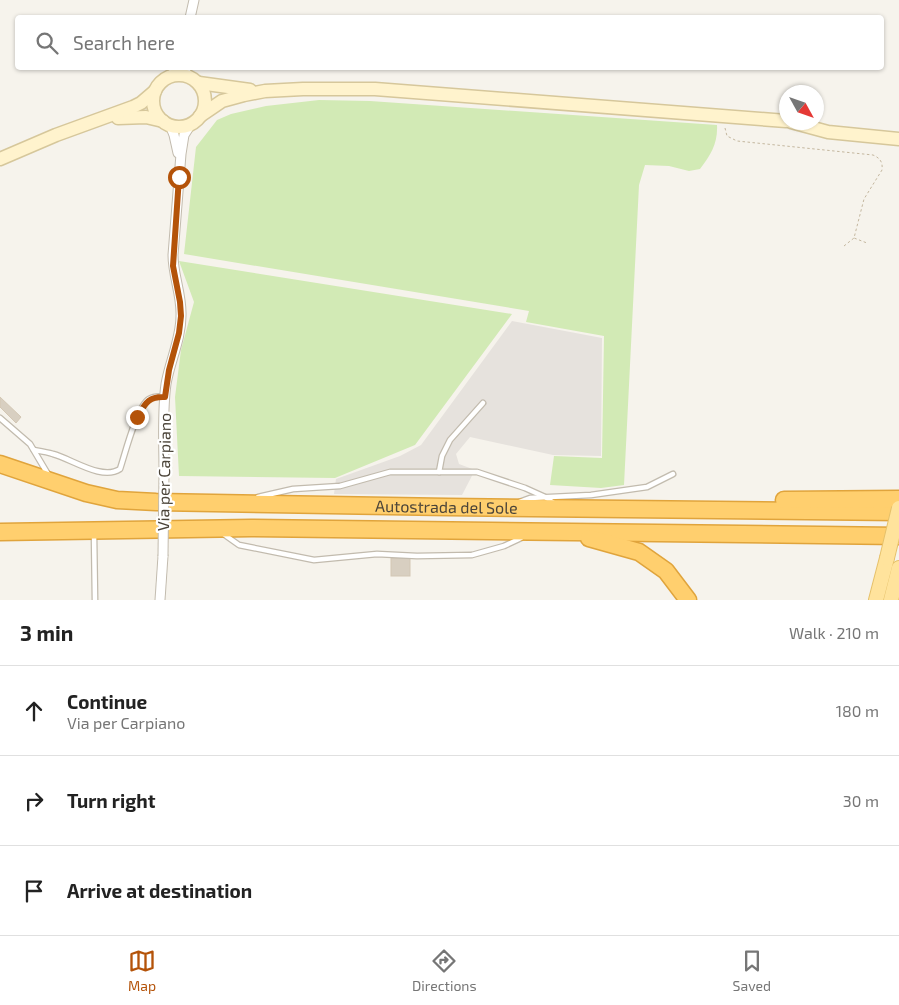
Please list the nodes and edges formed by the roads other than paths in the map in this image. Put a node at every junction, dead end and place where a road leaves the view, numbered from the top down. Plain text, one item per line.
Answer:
1 (194, 0) edge
2 (191, 15) edge
3 (173, 70) edge
4 (192, 76) edge
5 (166, 78) junction
6 (155, 90) junction
7 (265, 91) junction
8 (195, 120) junction
9 (779, 120) edge
10 (166, 123) junction
11 (88, 124) junction
12 (824, 124) edge
13 (821, 130) edge
14 (899, 130) edge
15 (899, 138) edge
16 (0, 159) edge
17 (180, 166) junction
18 (165, 397) junction
19 (483, 403) dead end
20 (0, 418) edge
21 (34, 450) junction
22 (0, 464) edge
23 (439, 472) junction
24 (673, 474) dead end
25 (53, 481) junction
26 (545, 497) junction
27 (899, 499) edge
28 (231, 503) junction
29 (501, 508) junction
30 (561, 508) junction
31 (642, 508) junction
32 (899, 510) edge
33 (215, 528) junction
34 (94, 531) junction
35 (534, 531) junction
36 (567, 531) junction
37 (0, 532) edge
38 (820, 536) junction
39 (899, 536) edge
40 (899, 540) edge
41 (899, 568) edge
42 (95, 600) edge
43 (160, 600) edge
44 (688, 600) edge
45 (876, 600) edge
46 (891, 600) edge

1 - 2 street
3 - 5 lane
4 - 5 main road
4 - 7 main road
4 - 8 main road
5 - 6 main road
6 - 10 main road
6 - 11 main road
7 - 8 main road
7 - 9 main road
8 - 10 main road
8 - 17 street, Via per Carpiano
10 - 11 main road
10 - 17 street, Via per Carpiano
11 - 16 main road
12 - 14 main road
13 - 15 main road
17 - 18 street, Via per Carpiano
18 - 21 lane
18 - 43 street, Via per Carpiano, bridge
19 - 23 lane
20 - 21 lane
21 - 25 lane
22 - 25 highway, Autostrada del Sole
23 - 26 lane
23 - 28 lane
24 - 26 lane
25 - 28 highway, Autostrada del Sole
26 - 29 lane
26 - 30 lane
27 - 31 highway
28 - 29 highway, Autostrada del Sole
29 - 30 highway, Autostrada del Sole
30 - 31 highway, Autostrada del Sole
31 - 32 highway, Autostrada del Sole
32 - 45 main road, bridge
33 - 34 highway, Autostrada del Sole
33 - 35 highway, Autostrada del Sole
33 - 35 lane
34 - 37 highway, Autostrada del Sole
34 - 42 lane
35 - 36 highway, Autostrada del Sole
36 - 38 highway, Autostrada del Sole
36 - 44 highway
38 - 39 highway, Autostrada del Sole
38 - 40 highway
41 - 46 main road

